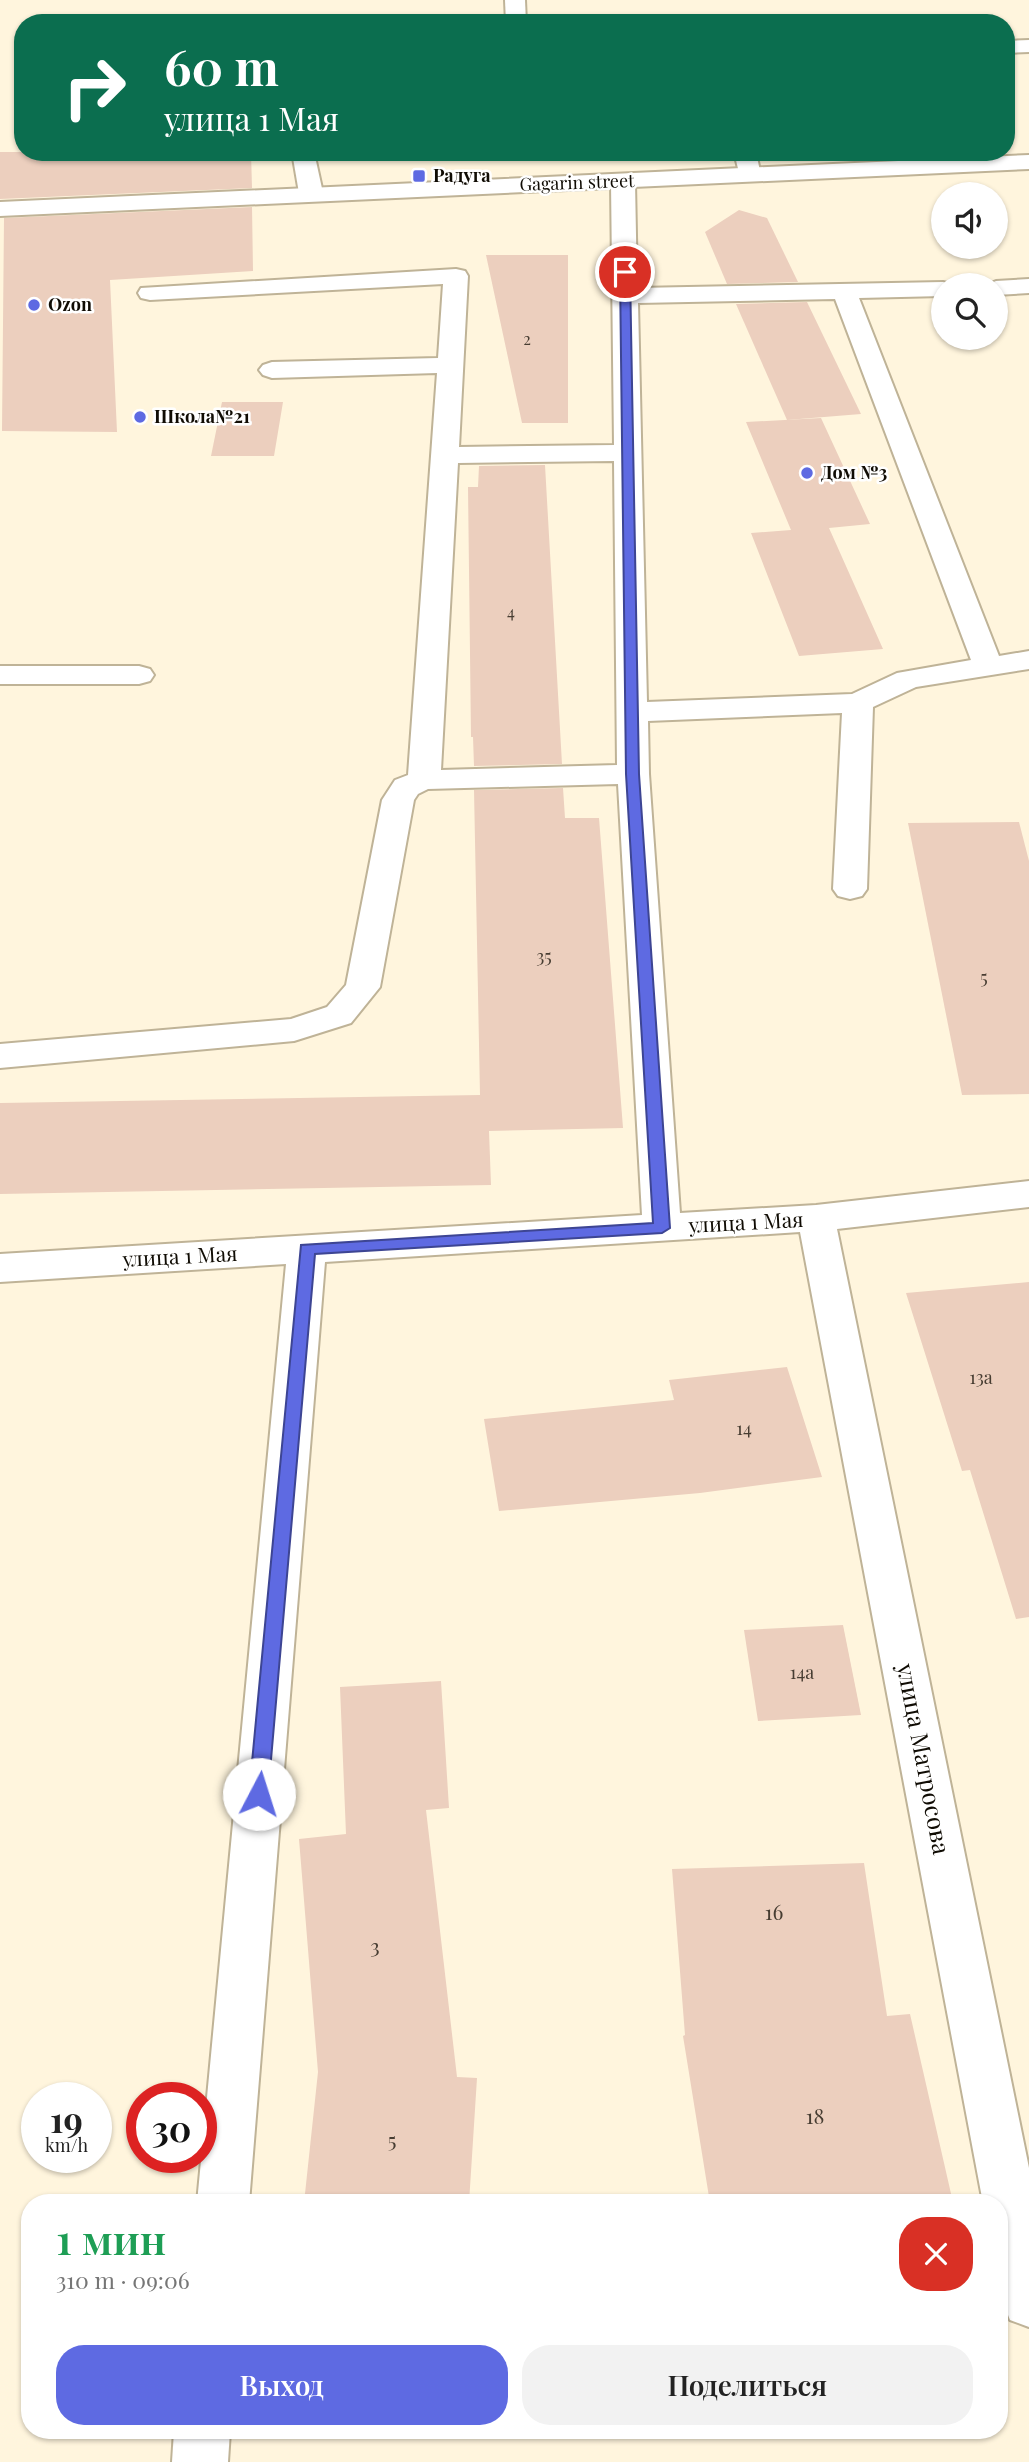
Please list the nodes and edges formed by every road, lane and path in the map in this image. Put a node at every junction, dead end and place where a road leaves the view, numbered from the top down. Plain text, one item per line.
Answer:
1 (305, 161) edge
2 (746, 161) edge
3 (1029, 162) edge
4 (749, 176) junction
5 (624, 181) junction
6 (311, 193) junction
7 (0, 209) edge
8 (1029, 286) edge
9 (1008, 287) edge
10 (931, 289) edge
11 (150, 293) dead end
12 (845, 293) junction
13 (625, 296) junction
14 (450, 365) junction
15 (272, 370) dead end
16 (628, 453) junction
17 (444, 455) junction
18 (1029, 660) edge
19 (989, 668) junction
20 (0, 675) edge
21 (139, 675) dead end
22 (858, 704) junction
23 (632, 712) junction
24 (633, 774) junction
25 (424, 780) junction
26 (850, 889) dead end
27 (0, 1056) edge
28 (1029, 1194) edge
29 (816, 1218) junction
30 (662, 1228) junction
31 (307, 1249) junction
32 (0, 1268) edge
33 (224, 2194) edge
34 (1008, 2194) edge
35 (1008, 2194) edge
36 (1029, 2301) edge
37 (201, 2439) edge
38 (200, 2462) edge

1 - 6 street
2 - 4 street
3 - 4 street, Gagarin street
4 - 5 street, Gagarin street
5 - 6 street, Gagarin street
5 - 13 street
6 - 7 street, Gagarin street
8 - 9 street
10 - 12 street
11 - 14 street
12 - 13 street
12 - 19 street
13 - 16 street
14 - 15 street
14 - 17 street
16 - 17 street
16 - 23 street
17 - 25 street
18 - 19 street
19 - 22 street
20 - 21 street
22 - 23 street
22 - 26 street
23 - 24 street
24 - 25 street
24 - 30 street
25 - 27 street
28 - 29 street, улица 1 Мая
29 - 30 street, улица 1 Мая
29 - 34 street, улица Матросова
30 - 31 street, улица 1 Мая
31 - 32 street, улица 1 Мая
31 - 33 street
35 - 36 street, улица Матросова
37 - 38 street

